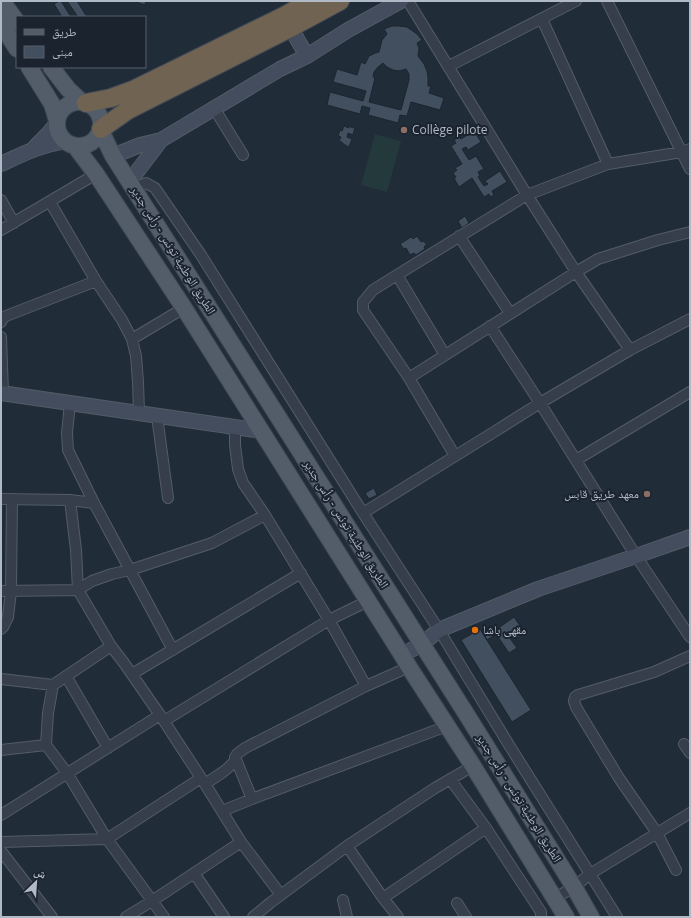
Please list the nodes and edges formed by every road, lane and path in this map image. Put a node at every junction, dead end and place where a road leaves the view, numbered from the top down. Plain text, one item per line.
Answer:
1 (311, 1) edge
2 (340, 1) edge
3 (401, 1) edge
4 (408, 1) edge
5 (576, 1) edge
6 (607, 1) edge
7 (7, 12) edge
8 (542, 19) junction
9 (287, 22) junction
10 (16, 45) edge
11 (306, 56) junction
12 (448, 66) junction
13 (30, 68) edge
14 (52, 68) edge
15 (84, 102) junction
16 (214, 108) junction
17 (57, 122) junction
18 (101, 130) junction
19 (160, 140) junction
20 (70, 144) junction
21 (34, 149) junction
22 (686, 151) edge
23 (243, 155) dead end
24 (113, 156) junction
25 (1, 164) edge
26 (608, 164) junction
27 (690, 169) edge
28 (96, 174) junction
29 (132, 185) junction
30 (527, 195) junction
31 (1, 200) edge
32 (50, 202) junction
33 (14, 223) junction
34 (1, 230) edge
35 (690, 232) edge
36 (459, 236) junction
37 (576, 272) junction
38 (397, 275) junction
39 (96, 281) junction
40 (184, 308) junction
41 (510, 313) junction
42 (690, 319) edge
43 (1, 322) edge
44 (490, 326) junction
45 (1, 337) edge
46 (132, 339) junction
47 (630, 350) junction
48 (445, 355) junction
49 (409, 378) junction
50 (690, 392) edge
51 (2, 393) edge
52 (70, 403) junction
53 (540, 403) junction
54 (138, 413) junction
55 (157, 416) junction
56 (235, 427) junction
57 (262, 431) junction
58 (455, 456) junction
59 (576, 460) junction
60 (168, 498) dead end
61 (1, 499) edge
62 (12, 499) junction
63 (70, 500) junction
64 (94, 503) junction
65 (363, 513) junction
66 (265, 515) junction
67 (690, 537) edge
68 (636, 556) junction
69 (130, 570) junction
70 (301, 573) junction
71 (78, 590) junction
72 (6, 591) edge
73 (368, 601) junction
74 (329, 620) junction
75 (1, 629) edge
76 (439, 630) junction
77 (690, 637) edge
78 (422, 644) junction
79 (111, 646) junction
80 (173, 650) junction
81 (690, 656) edge
82 (405, 661) junction
83 (132, 674) junction
84 (66, 676) junction
85 (1, 679) edge
86 (52, 685) junction
87 (366, 686) junction
88 (162, 718) junction
89 (447, 726) junction
90 (684, 744) dead end
91 (46, 745) junction
92 (108, 748) junction
93 (1, 750) edge
94 (690, 753) edge
95 (235, 757) junction
96 (473, 766) junction
97 (67, 773) junction
98 (450, 779) junction
99 (203, 781) junction
100 (252, 800) junction
101 (222, 812) junction
102 (690, 812) edge
103 (1, 815) edge
104 (486, 828) junction
105 (657, 833) junction
106 (107, 839) junction
107 (1, 842) edge
108 (241, 842) junction
109 (347, 846) junction
110 (1, 851) edge
111 (676, 870) dead end
112 (194, 873) junction
113 (590, 874) junction
114 (574, 887) junction
115 (281, 895) junction
116 (383, 898) junction
117 (555, 898) junction
118 (343, 900) dead end
119 (152, 901) junction
120 (457, 903) dead end
121 (52, 917) edge
122 (126, 917) edge
123 (164, 917) edge
124 (224, 917) edge
125 (253, 917) edge
126 (347, 917) edge
127 (398, 917) edge
128 (466, 917) edge
129 (541, 917) edge
130 (566, 917) edge
131 (591, 917) edge
132 (617, 917) edge

1 - 9 highway
2 - 9 highway
3 - 11 street
4 - 12 street
5 - 8 street
6 - 22 street
7 - 10 main road
8 - 12 street
8 - 26 street
9 - 11 street
9 - 15 highway
9 - 18 highway
11 - 16 street
12 - 30 street
13 - 17 main road
14 - 15 main road
15 - 17 main road
15 - 18 main road
16 - 19 street
16 - 23 street
17 - 20 main road
17 - 21 street
18 - 20 main road
18 - 24 main road, الطريق الوطنية تونس - رأس جدير
19 - 24 street
19 - 29 street
20 - 21 street
20 - 28 main road, الطريق الوطنية تونس - رأس جدير
21 - 25 street
22 - 26 street
22 - 27 street
24 - 29 main road, الطريق الوطنية تونس - رأس جدير
26 - 30 street
28 - 32 street
28 - 40 main road, الطريق الوطنية تونس - رأس جدير
29 - 65 street
29 - 78 main road, الطريق الوطنية تونس - رأس جدير
30 - 36 street
30 - 37 street
31 - 33 street
32 - 33 street
32 - 39 street
33 - 34 street
35 - 37 street
36 - 38 street
36 - 41 street
37 - 41 street
37 - 47 street
38 - 48 street
38 - 49 street
39 - 43 street
39 - 46 street
40 - 46 street
40 - 57 main road, الطريق الوطنية تونس - رأس جدير
41 - 44 street
42 - 47 street
44 - 48 street
44 - 53 street
45 - 51 street
46 - 54 street
47 - 53 street
48 - 49 street
49 - 58 street
50 - 59 street
51 - 52 street
52 - 54 street
52 - 64 street
53 - 58 street
53 - 59 street
54 - 55 street
55 - 56 street
55 - 60 street
56 - 57 street
56 - 66 street
57 - 73 main road, الطريق الوطنية تونس - رأس جدير
58 - 65 street
59 - 68 street
61 - 62 street
62 - 63 street
62 - 72 street
63 - 64 street
63 - 71 street
64 - 69 street
65 - 76 street
66 - 69 street
66 - 70 street
67 - 68 street
68 - 76 street
68 - 77 street
69 - 71 street
69 - 80 street
70 - 74 street
70 - 80 street
71 - 72 street
71 - 79 street
72 - 75 street
73 - 74 street
73 - 82 main road, الطريق الوطنية تونس - رأس جدير
74 - 87 street
74 - 88 street
76 - 78 street
76 - 113 street
78 - 82 street
78 - 114 main road, الطريق الوطنية تونس - رأس جدير
79 - 83 street
79 - 84 street
80 - 83 street
81 - 105 street
82 - 87 street
82 - 89 main road, الطريق الوطنية تونس - رأس جدير
83 - 88 street
84 - 86 street
84 - 92 street
85 - 86 street
86 - 91 street
87 - 95 street
88 - 92 street
88 - 99 street
89 - 96 main road, الطريق الوطنية تونس - رأس جدير
89 - 100 street
90 - 94 street
91 - 93 street
91 - 97 street
92 - 97 street
95 - 99 street
95 - 100 street
96 - 98 street
96 - 117 main road, الطريق الوطنية تونس - رأس جدير
97 - 103 street
97 - 106 street
98 - 104 street
98 - 109 street
99 - 101 street
99 - 106 street
100 - 101 street
101 - 108 street
102 - 105 street
104 - 116 street
104 - 129 street
105 - 111 street
105 - 113 street
106 - 107 street
106 - 119 street
108 - 112 street
108 - 115 street
109 - 115 street
109 - 116 street
110 - 121 street
112 - 119 street
112 - 124 street
113 - 114 street
113 - 132 street
114 - 117 street
114 - 131 main road, الطريق الوطنية تونس - رأس جدير
115 - 125 street
116 - 127 street
117 - 130 main road, الطريق الوطنية تونس - رأس جدير
118 - 126 street
119 - 122 street
119 - 123 street
120 - 128 street

